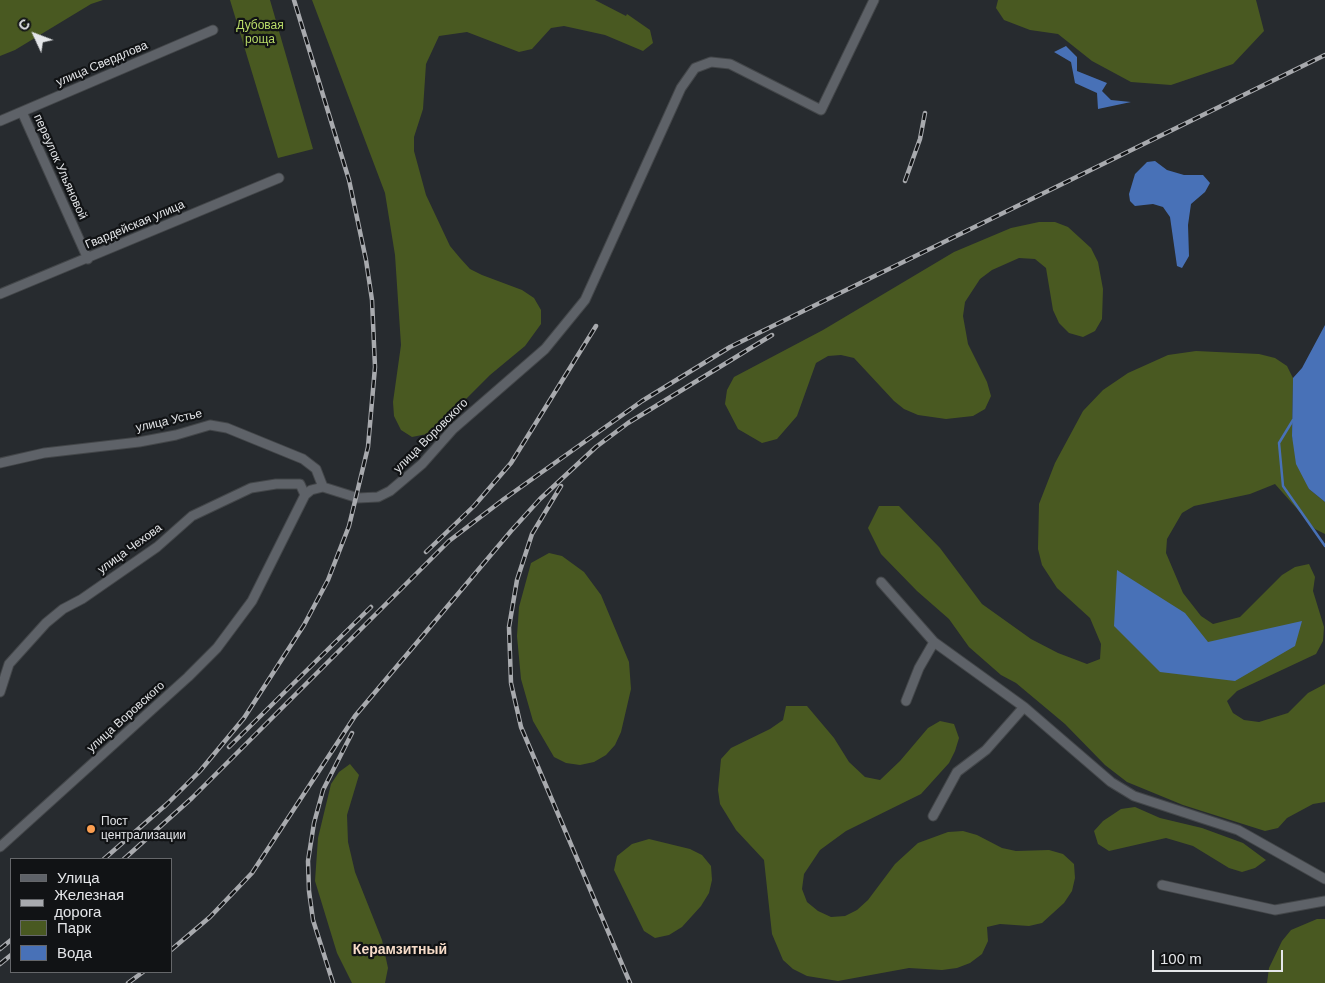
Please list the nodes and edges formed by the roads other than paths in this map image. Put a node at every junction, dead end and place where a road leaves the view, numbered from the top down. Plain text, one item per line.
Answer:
1 (874, 0) edge
2 (213, 30) dead end
3 (22, 112) junction
4 (0, 121) edge
5 (279, 178) dead end
6 (88, 259) junction
7 (0, 294) edge
8 (0, 464) edge
9 (323, 487) junction
10 (305, 495) junction
11 (882, 582) dead end
12 (934, 642) junction
13 (0, 692) edge
14 (906, 701) dead end
15 (1024, 707) junction
16 (933, 816) dead end
17 (0, 847) edge
18 (1325, 879) edge
19 (1162, 885) dead end
20 (1325, 901) edge

1 - 9 street, улица Воровского
2 - 3 street, улица Свердлова
3 - 4 street, улица Свердлова
3 - 6 street, переулок Ульяновой
5 - 6 street, Гвардейская улица
6 - 7 street, Гвардейская улица
8 - 9 street, улица Устье
9 - 10 street
10 - 13 street, улица Чехова
10 - 17 street, улица Воровского
11 - 12 street
12 - 14 street
12 - 15 street
15 - 16 street
15 - 18 street
19 - 20 street

